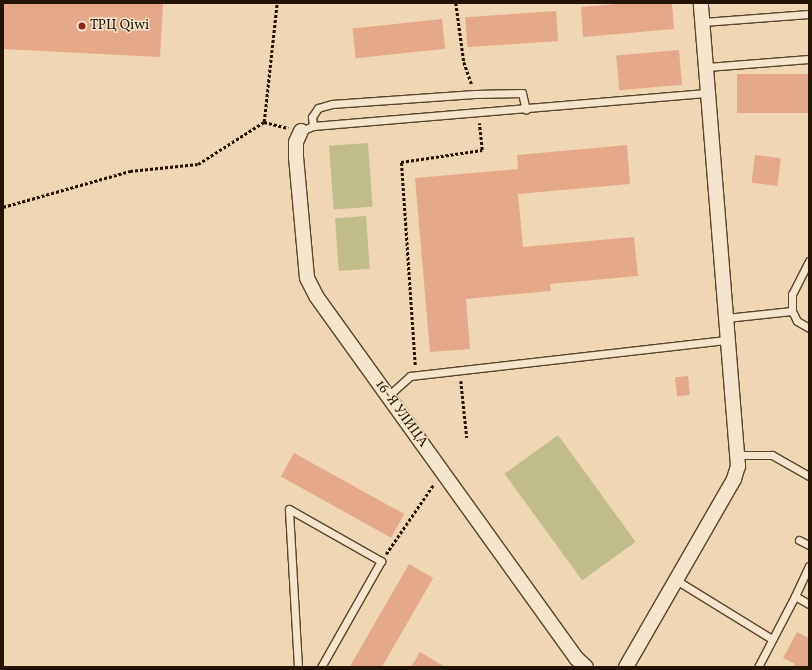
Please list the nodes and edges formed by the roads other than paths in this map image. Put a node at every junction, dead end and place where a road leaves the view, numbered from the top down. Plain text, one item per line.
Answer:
1 (701, 3) edge
2 (809, 14) edge
3 (703, 22) junction
4 (809, 58) edge
5 (707, 67) junction
6 (710, 93) junction
7 (526, 110) junction
8 (307, 128) junction
9 (809, 261) edge
10 (792, 311) junction
11 (726, 318) junction
12 (809, 328) edge
13 (728, 340) junction
14 (388, 396) junction
15 (737, 455) junction
16 (809, 476) edge
17 (799, 540) dead end
18 (809, 545) edge
19 (809, 566) edge
20 (676, 580) junction
21 (795, 596) junction
22 (809, 604) edge
23 (772, 638) junction
24 (298, 667) edge
25 (322, 667) edge
26 (586, 667) edge
27 (626, 667) edge
28 (758, 667) edge

1 - 3 street
2 - 3 lane
3 - 5 street
4 - 5 lane
5 - 6 street
6 - 7 lane
6 - 11 street
7 - 8 lane
7 - 8 lane
8 - 14 street, 16-Я УЛИЦА
9 - 10 lane
10 - 11 lane
10 - 12 lane
11 - 13 street
13 - 14 lane
13 - 15 street
14 - 26 street, 16-Я УЛИЦА
15 - 16 lane
15 - 20 street
17 - 18 lane
19 - 21 lane
20 - 23 lane
20 - 27 street
21 - 22 lane
21 - 23 lane
23 - 28 lane
24 - 25 lane

